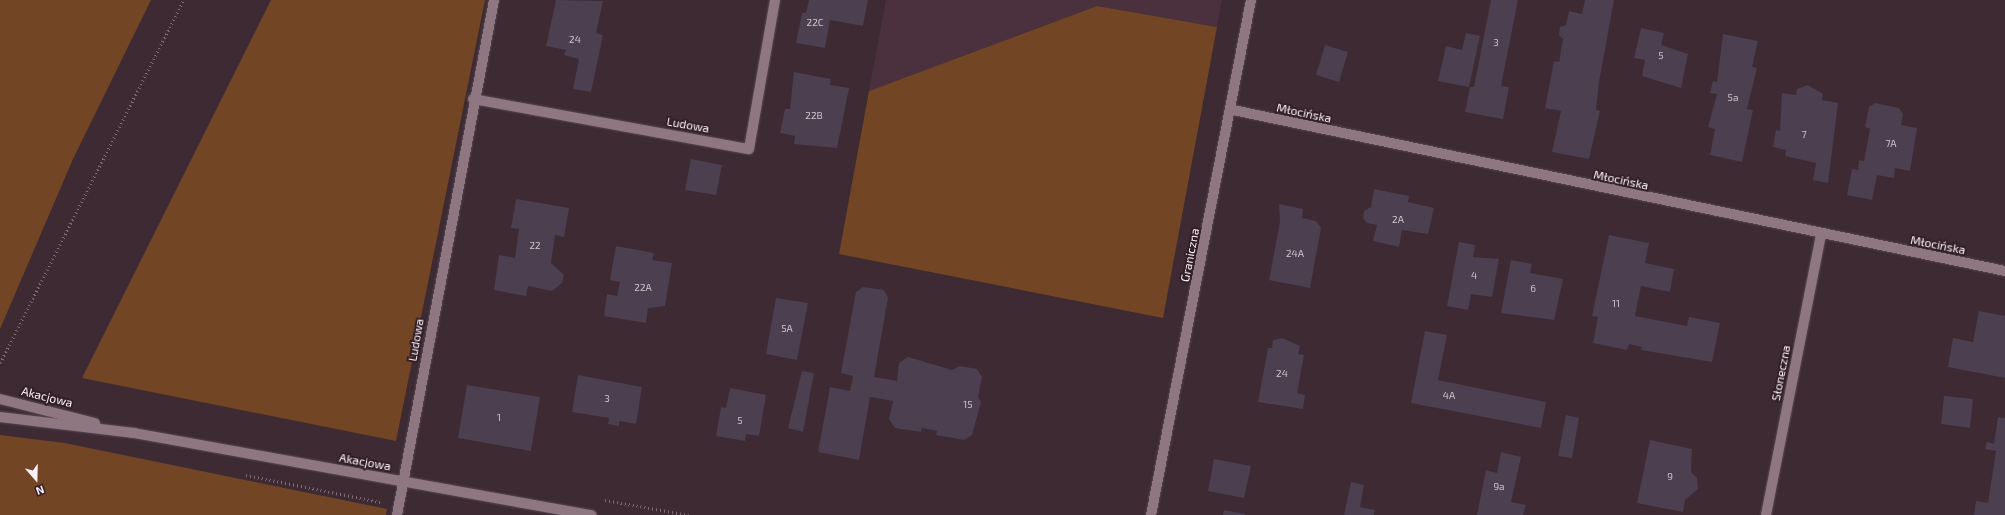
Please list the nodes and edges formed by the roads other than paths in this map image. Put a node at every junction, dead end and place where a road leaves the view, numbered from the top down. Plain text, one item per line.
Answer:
1 (494, 0) edge
2 (775, 0) edge
3 (1251, 0) edge
4 (473, 99) junction
5 (1232, 110) junction
6 (1822, 235) junction
7 (2005, 271) edge
8 (0, 399) edge
9 (0, 417) edge
10 (134, 433) junction
11 (403, 482) junction
12 (397, 515) edge
13 (592, 515) edge
14 (1151, 515) edge
15 (1766, 515) edge

1 - 4 street, Ludowa
2 - 4 street, Ludowa
3 - 5 street, Graniczna
4 - 11 street, Ludowa
5 - 6 street, Młocińska
5 - 14 street, Graniczna
6 - 7 street, Młocińska
6 - 15 street, Słoneczna
8 - 10 street, Akacjowa
9 - 10 street, Akacjowa
10 - 11 street, Akacjowa
11 - 12 street, Ludowa
11 - 13 street, Akacjowa

